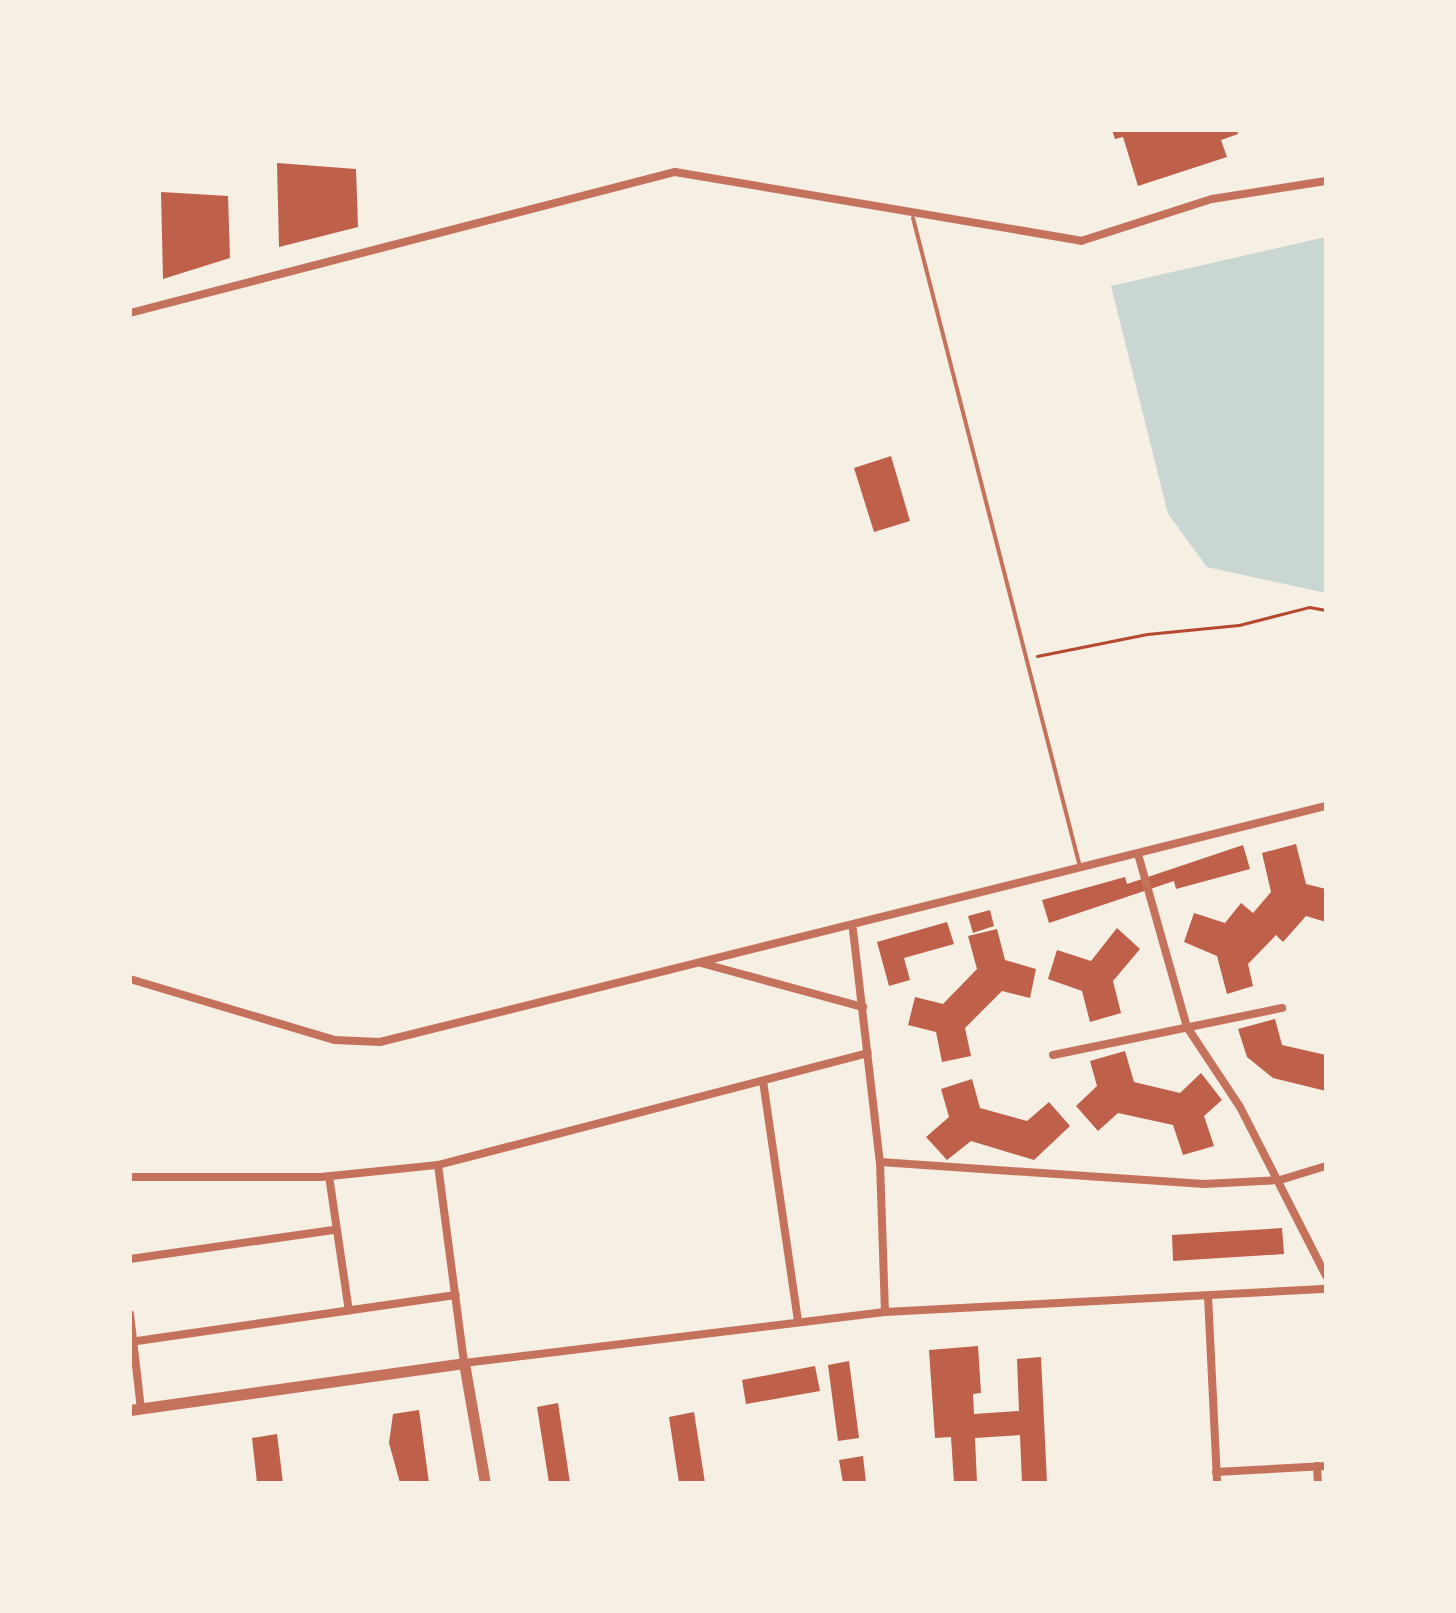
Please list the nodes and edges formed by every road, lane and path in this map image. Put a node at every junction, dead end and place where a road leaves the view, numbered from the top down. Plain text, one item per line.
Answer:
1 (1326, 181) edge
2 (913, 218) junction
3 (130, 313) edge
4 (1326, 610) edge
5 (1025, 658) junction
6 (1326, 806) edge
7 (1138, 854) junction
8 (1081, 869) junction
9 (853, 930) junction
10 (700, 962) junction
11 (130, 979) edge
12 (863, 1007) junction
13 (1282, 1008) dead end
14 (1187, 1027) junction
15 (868, 1053) junction
16 (1053, 1055) dead end
17 (763, 1081) junction
18 (880, 1162) junction
19 (438, 1165) junction
20 (1326, 1166) edge
21 (329, 1176) junction
22 (130, 1177) edge
23 (1280, 1180) junction
24 (335, 1230) junction
25 (130, 1259) edge
26 (1326, 1276) edge
27 (1326, 1289) edge
28 (456, 1295) junction
29 (1208, 1296) junction
30 (349, 1311) junction
31 (885, 1312) junction
32 (130, 1314) edge
33 (798, 1321) junction
34 (132, 1342) edge
35 (464, 1363) junction
36 (136, 1409) edge
37 (1322, 1466) edge
38 (1216, 1472) junction
39 (485, 1483) edge
40 (1217, 1483) edge
41 (1318, 1483) edge

1 - 2 street
2 - 3 street
2 - 5 lane
4 - 5 path
5 - 8 lane
6 - 7 street
7 - 8 street
7 - 14 street
8 - 9 street
9 - 10 street
9 - 12 street
10 - 11 street
10 - 12 street
12 - 15 street
13 - 14 street
14 - 16 street
14 - 23 street
15 - 17 street
15 - 18 street
17 - 19 street
17 - 33 street
18 - 23 street
18 - 31 street
19 - 21 street
19 - 28 street
20 - 23 street
21 - 22 street
21 - 24 street
23 - 26 street
24 - 25 street
24 - 30 street
27 - 29 street
28 - 30 street
28 - 35 street
29 - 31 street
29 - 38 street
30 - 34 street
31 - 33 street
32 - 34 street
33 - 35 street
34 - 36 street
35 - 36 street
35 - 39 street
37 - 38 street
37 - 41 street
38 - 40 street

